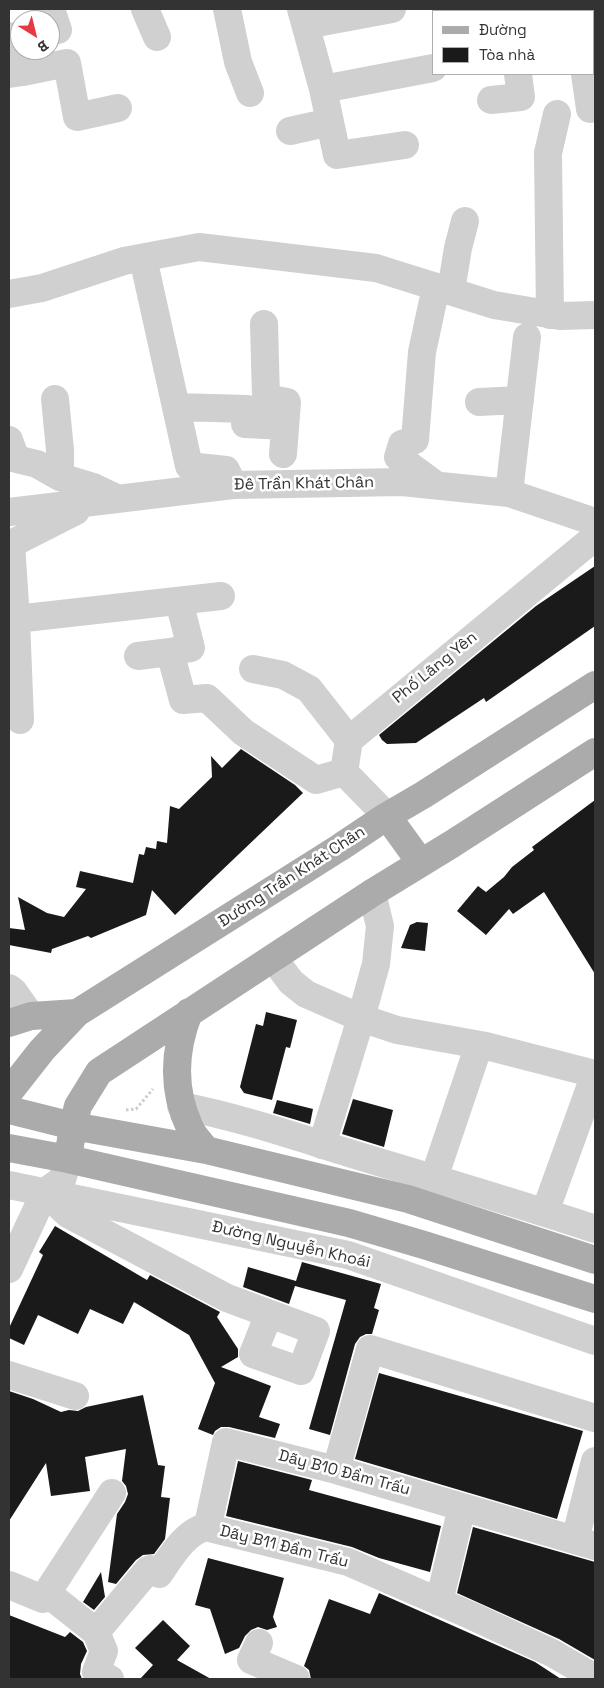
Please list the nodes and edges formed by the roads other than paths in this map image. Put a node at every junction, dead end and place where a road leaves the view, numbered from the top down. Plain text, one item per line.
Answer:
1 (145, 9) edge
2 (227, 9) edge
3 (392, 9) edge
4 (303, 17) edge
5 (9, 36) edge
6 (157, 37) dead end
7 (432, 68) edge
8 (16, 73) edge
9 (518, 75) edge
10 (585, 75) edge
11 (322, 89) junction
12 (250, 93) dead end
13 (491, 100) dead end
14 (595, 107) edge
15 (118, 108) dead end
16 (557, 114) dead end
17 (330, 122) junction
18 (290, 131) dead end
19 (405, 144) dead end
20 (465, 221) dead end
21 (143, 258) junction
22 (443, 289) junction
23 (9, 294) edge
24 (550, 315) junction
25 (595, 315) edge
26 (264, 324) dead end
27 (527, 337) dead end
28 (55, 399) dead end
29 (520, 400) junction
30 (478, 402) dead end
31 (176, 407) junction
32 (285, 426) junction
33 (9, 440) edge
34 (283, 454) dead end
35 (60, 477) junction
36 (233, 485) junction
37 (436, 485) junction
38 (509, 493) junction
39 (105, 500) junction
40 (9, 512) edge
41 (595, 522) edge
42 (595, 537) edge
43 (221, 596) dead end
44 (179, 601) junction
45 (16, 618) junction
46 (170, 652) junction
47 (138, 656) dead end
48 (253, 668) dead end
49 (595, 685) edge
50 (20, 720) dead end
51 (349, 740) junction
52 (595, 752) edge
53 (344, 772) junction
54 (387, 816) junction
55 (422, 863) junction
56 (372, 893) junction
57 (274, 958) junction
58 (9, 988) edge
59 (189, 1012) junction
60 (77, 1013) junction
61 (361, 1018) junction
62 (20, 1019) edge
63 (479, 1045) junction
64 (595, 1074) edge
65 (9, 1092) edge
66 (181, 1106) junction
67 (9, 1110) edge
68 (73, 1126) junction
69 (322, 1144) junction
70 (9, 1148) edge
71 (206, 1150) junction
72 (57, 1157) junction
73 (434, 1178) junction
74 (9, 1185) edge
75 (45, 1192) junction
76 (545, 1212) junction
77 (595, 1230) edge
78 (595, 1260) edge
79 (9, 1268) edge
80 (595, 1299) edge
81 (268, 1314) dead end
82 (595, 1341) edge
83 (9, 1375) edge
84 (76, 1396) dead end
85 (595, 1418) edge
86 (226, 1442) joint
87 (595, 1461) edge
88 (336, 1470) junction
89 (112, 1493) dead end
90 (462, 1507) junction
91 (208, 1527) junction
92 (585, 1543) edge
93 (9, 1584) edge
94 (45, 1596) junction
95 (439, 1602) junction
96 (96, 1632) junction
97 (259, 1643) dead end
98 (595, 1676) edge
99 (110, 1679) edge
100 (296, 1679) edge

1 - 6 street
2 - 12 street
3 - 4 street
4 - 11 street
5 - 8 street
7 - 11 street
8 - 15 street
9 - 13 street
10 - 14 street
11 - 17 street
16 - 24 street
17 - 18 street
17 - 19 street
20 - 22 street
21 - 22 street
21 - 23 street
21 - 31 street
22 - 24 street
22 - 37 street
24 - 25 street
26 - 32 street
27 - 29 street
28 - 35 street
29 - 30 street
29 - 38 street
31 - 32 street
31 - 36 street
32 - 34 street
33 - 35 street
35 - 39 street
36 - 37 street, Đê Trần Khát Chân
36 - 39 street, Đê Trần Khát Chân
37 - 38 street, Đê Trần Khát Chân
38 - 41 street, Đê Trần Khát Chân
39 - 40 street, Đê Trần Khát Chân
39 - 45 street
42 - 51 street, Phố Lãng Yên
43 - 44 street
44 - 45 street
44 - 46 street
45 - 50 street
46 - 47 street
46 - 53 street
48 - 51 street
49 - 54 main road, Đường Trần Khát Chân
51 - 53 street
52 - 55 main road
53 - 54 street
54 - 55 main road
54 - 60 main road, Đường Trần Khát Chân
55 - 56 main road
56 - 57 main road
56 - 61 street
57 - 59 main road
57 - 61 street
58 - 62 street
59 - 66 main road
59 - 68 main road
60 - 62 main road
60 - 65 main road, Đường Trần Khát Chân
61 - 63 street
61 - 69 street
63 - 64 street
63 - 73 street
64 - 76 street
66 - 69 street
66 - 71 main road
67 - 68 main road
68 - 71 main road
68 - 72 main road
69 - 73 street
70 - 72 main road, Đường Nguyễn Khoái
71 - 78 main road
72 - 75 street
72 - 80 main road, Đường Nguyễn Khoái
73 - 76 street
74 - 75 street, Đường Nguyễn Khoái
75 - 79 street
75 - 81 street
75 - 82 street, Đường Nguyễn Khoái
76 - 77 street
83 - 84 street
85 - 88 street
86 - 88 street, Dãy B10 Đầm Trấu
86 - 91 street, Dãy B11 Đầm Trấu
87 - 92 street
88 - 90 street, Dãy B10 Đầm Trấu
89 - 94 street
90 - 92 street, Dãy B10 Đầm Trấu
90 - 95 street
91 - 95 street, Dãy B11 Đầm Trấu
91 - 96 street
93 - 94 street
94 - 96 street
95 - 98 street, Dãy B11 Đầm Trấu
96 - 99 street
97 - 100 street

